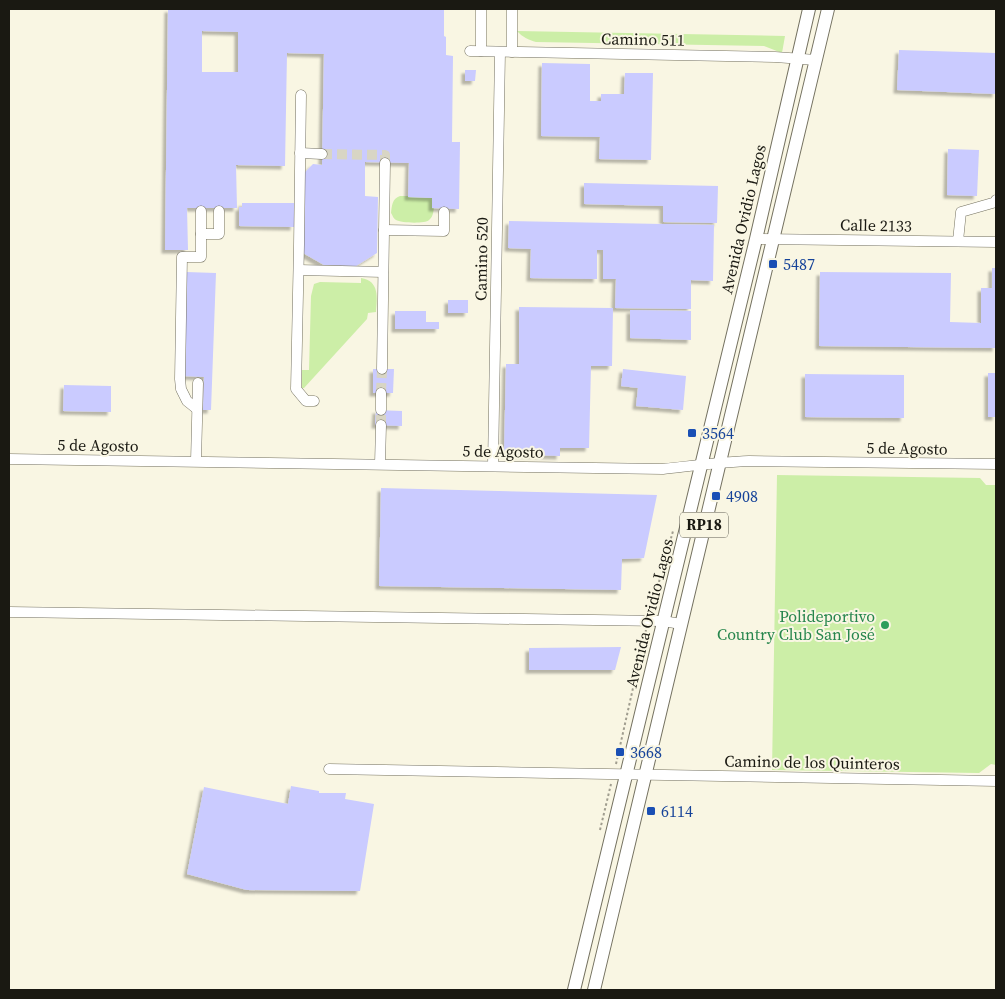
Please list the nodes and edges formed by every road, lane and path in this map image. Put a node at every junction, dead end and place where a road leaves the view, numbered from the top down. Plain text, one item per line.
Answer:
1 (481, 9) edge
2 (512, 9) edge
3 (809, 9) edge
4 (828, 9) edge
5 (470, 51) dead end
6 (480, 52) junction
7 (500, 52) junction
8 (512, 52) junction
9 (797, 59) junction
10 (816, 60) junction
11 (300, 94) dead end
12 (300, 153) junction
13 (322, 154) tunnel mouth
14 (385, 163) dead end
15 (996, 200) edge
16 (201, 211) dead end
17 (219, 211) dead end
18 (444, 212) dead end
19 (384, 230) junction
20 (201, 234) junction
21 (756, 238) junction
22 (773, 239) junction
23 (958, 241) junction
24 (996, 242) edge
25 (299, 270) junction
26 (383, 272) junction
27 (382, 369) tunnel mouth
28 (198, 382) dead end
29 (381, 393) tunnel mouth
30 (314, 401) dead end
31 (197, 409) junction
32 (381, 410) tunnel mouth
33 (381, 425) tunnel mouth
34 (9, 459) edge
35 (196, 462) junction
36 (719, 462) junction
37 (380, 464) junction
38 (996, 464) edge
39 (702, 465) junction
40 (493, 466) junction
41 (9, 612) edge
42 (663, 622) junction
43 (681, 624) junction
44 (329, 769) dead end
45 (626, 774) junction
46 (645, 775) junction
47 (996, 781) edge
48 (574, 990) edge
49 (594, 990) edge

1 - 6 street
2 - 8 street
3 - 9 main road, Avenida Ovidio Lagos / RP18
4 - 10 main road, Avenida Ovidio Lagos / RP18
5 - 6 street, Camino 511
6 - 7 street, Camino 511
7 - 8 street, Camino 511
7 - 40 street, Camino 520
8 - 9 street, Camino 511
9 - 10 street, Camino 511
9 - 21 main road, Avenida Ovidio Lagos / RP18
10 - 22 main road, Avenida Ovidio Lagos / RP18
11 - 12 street
12 - 13 street
12 - 25 street
14 - 19 street
15 - 23 street
16 - 20 street
17 - 20 street
18 - 19 street
19 - 26 street
20 - 31 street
21 - 22 street, Calle 2133
21 - 39 main road, Avenida Ovidio Lagos / RP18
22 - 23 street, Calle 2133
22 - 36 main road, Avenida Ovidio Lagos / RP18
23 - 24 street, Calle 2133
25 - 26 street
25 - 30 street
26 - 27 street
28 - 31 street
29 - 32 street
31 - 35 street
33 - 37 street
34 - 35 street, 5 de Agosto
35 - 37 street, 5 de Agosto
36 - 38 street, 5 de Agosto
36 - 39 street, 5 de Agosto
36 - 43 main road, Avenida Ovidio Lagos / RP18
37 - 40 street, 5 de Agosto
39 - 40 street, 5 de Agosto
39 - 42 main road, Avenida Ovidio Lagos / RP18
41 - 42 street
42 - 43 street
42 - 45 main road, Avenida Ovidio Lagos / RP18
43 - 46 main road, Avenida Ovidio Lagos / RP18
44 - 45 street, Camino de los Quinteros
45 - 46 street, Camino de los Quinteros
45 - 48 main road, Avenida Ovidio Lagos / RP18
46 - 47 street, Camino de los Quinteros
46 - 49 main road, Avenida Ovidio Lagos / RP18

